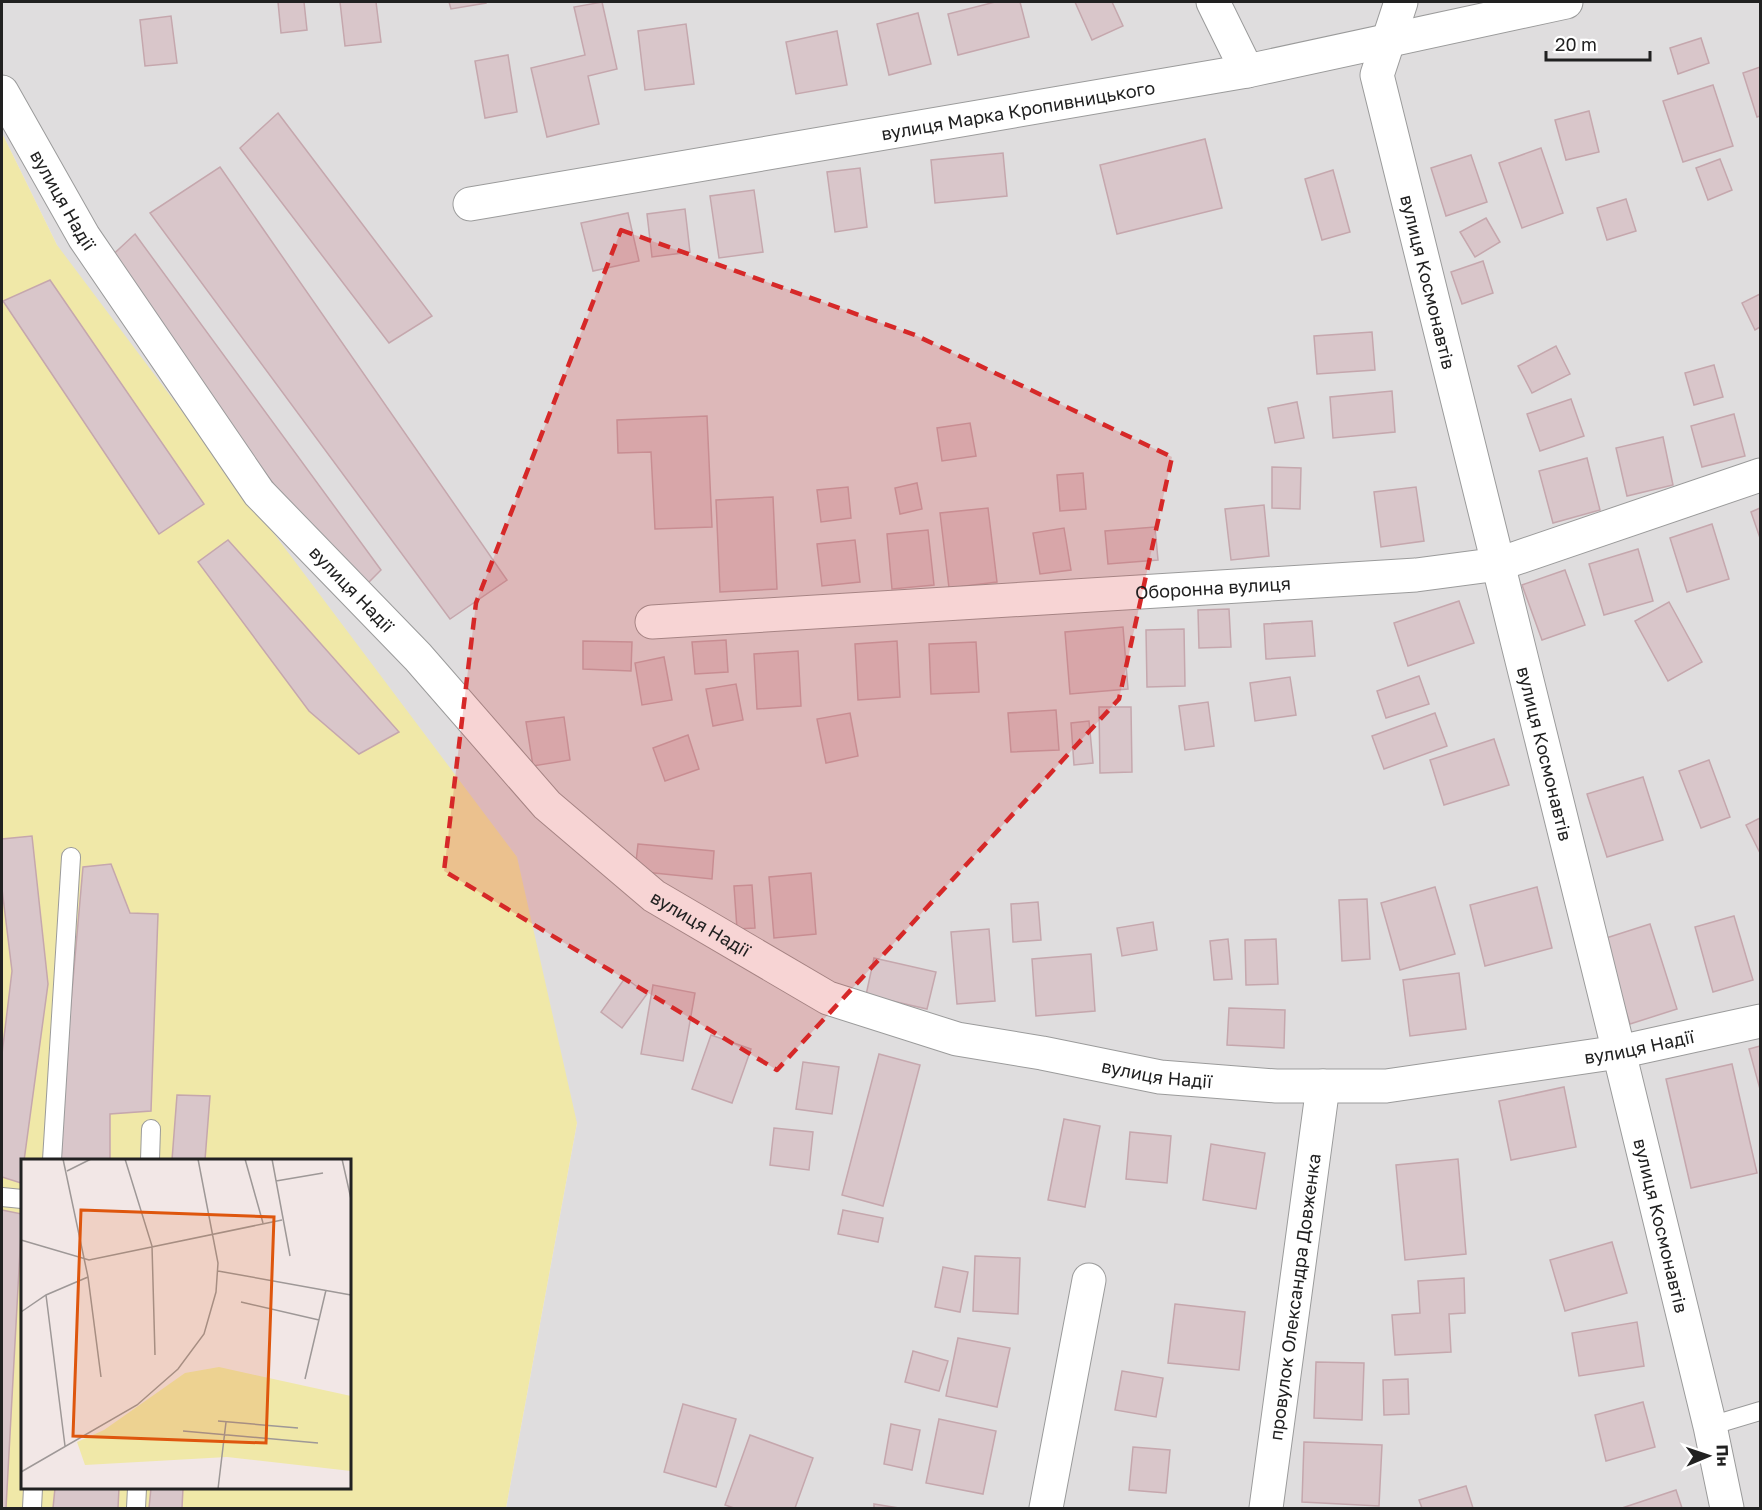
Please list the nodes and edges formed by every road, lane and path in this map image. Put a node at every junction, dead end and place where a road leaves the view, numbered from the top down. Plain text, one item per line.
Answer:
1 (1213, 2) edge
2 (1401, 2) edge
3 (1566, 2) edge
4 (1388, 41) junction
5 (1247, 71) junction
6 (2, 92) edge
7 (470, 204) dead end
8 (1761, 475) edge
9 (1500, 564) junction
10 (652, 622) dead end
11 (71, 857) dead end
12 (1761, 1021) edge
13 (1619, 1053) junction
14 (1323, 1086) junction
15 (151, 1129) dead end
16 (52, 1159) edge
17 (150, 1159) edge
18 (2, 1197) edge
19 (21, 1199) edge
20 (1089, 1280) dead end
21 (1761, 1411) edge
22 (1710, 1426) junction
23 (33, 1489) edge
24 (137, 1489) edge
25 (32, 1509) edge
26 (136, 1509) edge
27 (1046, 1509) edge
28 (1266, 1509) edge
29 (1727, 1509) edge

1 - 5 street
2 - 4 street, вулиця Космонавтів
3 - 4 street, вулиця Марка Кропивницького
4 - 5 street, вулиця Марка Кропивницького
4 - 9 street, вулиця Космонавтів
5 - 7 street, вулиця Марка Кропивницького
6 - 14 street, вулиця Надії
8 - 9 street, Оборонна вулиця
9 - 10 street, Оборонна вулиця
9 - 13 street, вулиця Космонавтів
11 - 16 lane
12 - 13 street, вулиця Надії
13 - 14 street, вулиця Надії
13 - 22 street, вулиця Космонавтів
14 - 28 street, провулок Олександра Довженка
15 - 17 lane
18 - 19 lane
20 - 27 street
21 - 22 lane
22 - 29 street, вулиця Космонавтів
23 - 25 lane
24 - 26 lane

